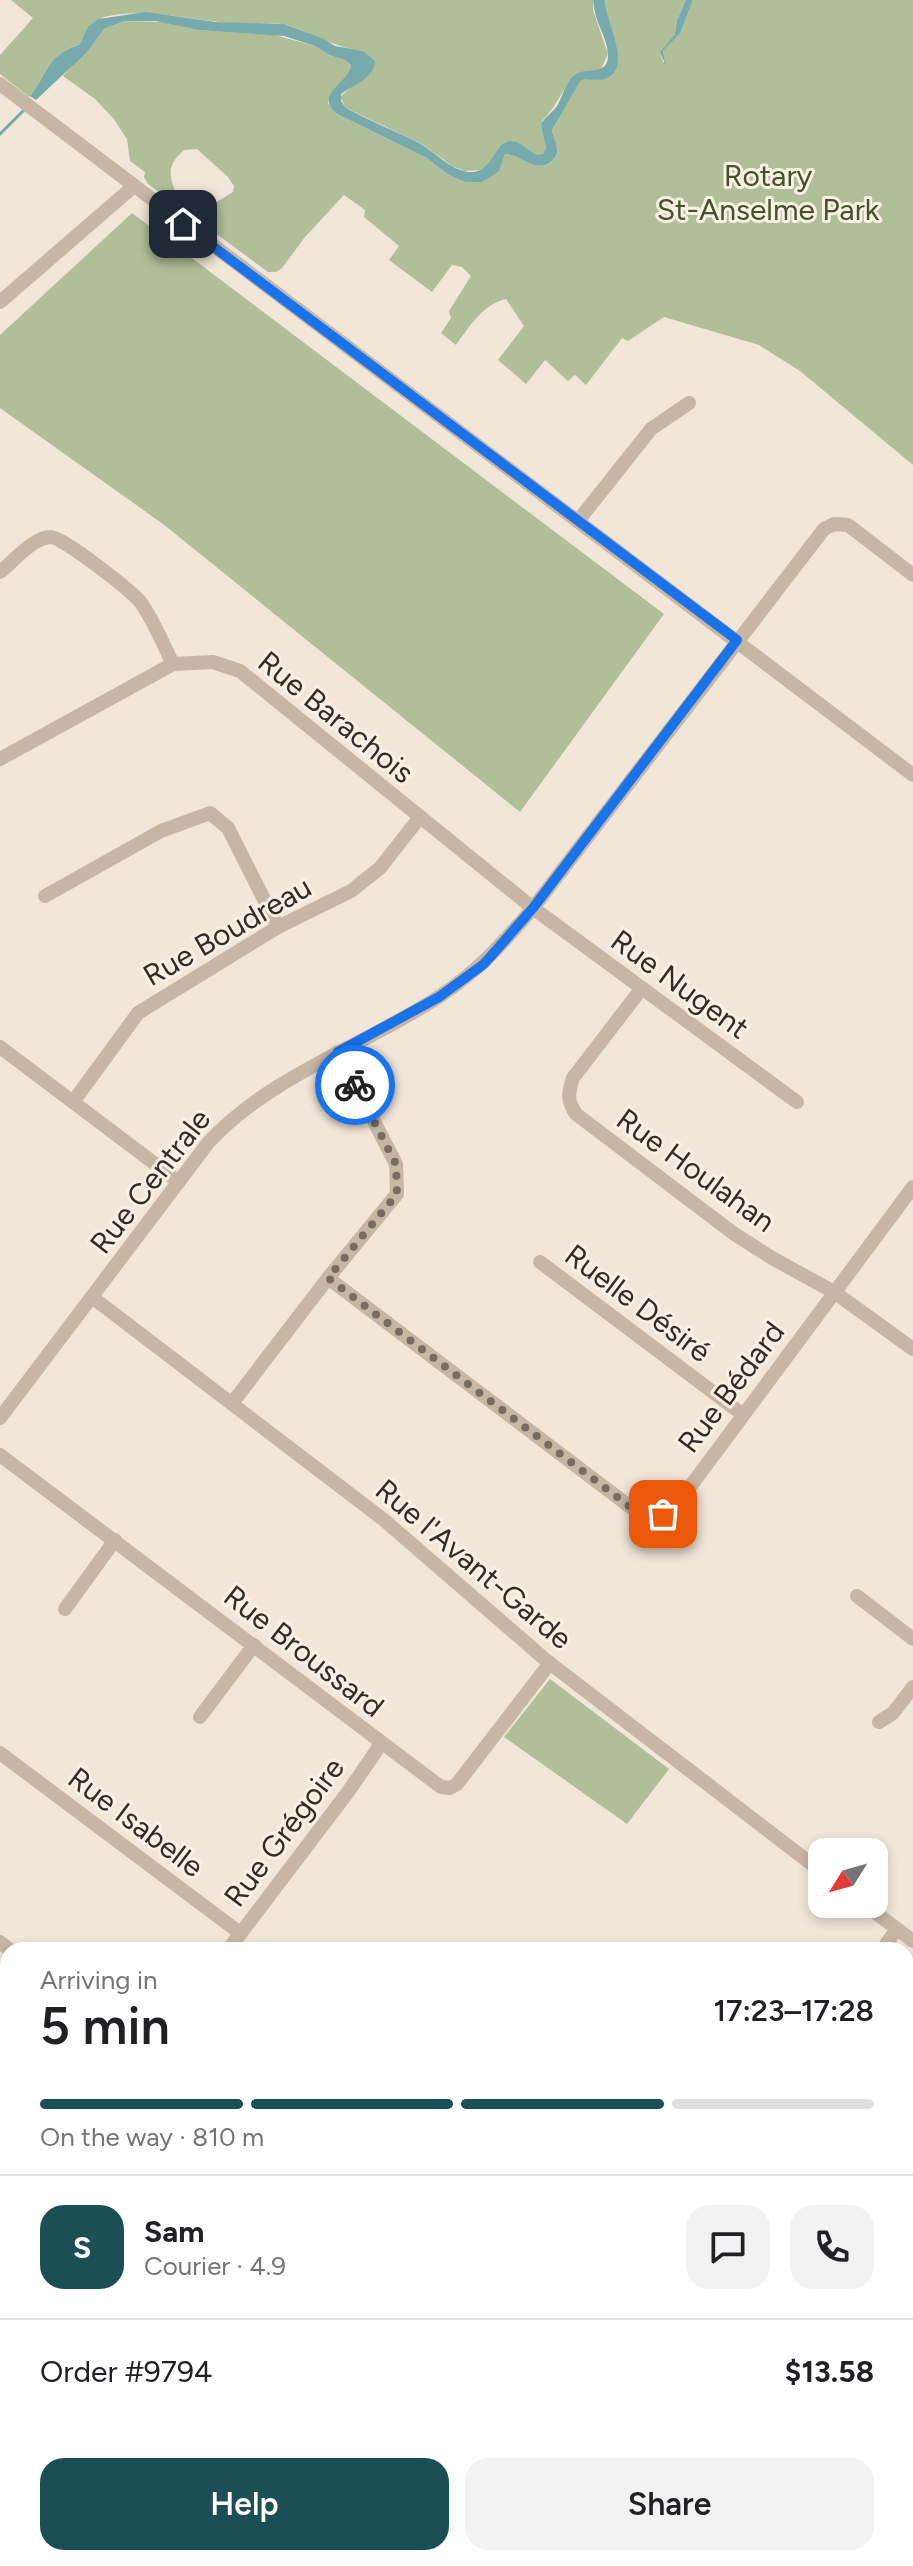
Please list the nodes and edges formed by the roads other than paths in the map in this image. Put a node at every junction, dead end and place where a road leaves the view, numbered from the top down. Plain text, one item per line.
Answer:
1 (0, 84) edge
2 (134, 186) junction
3 (0, 302) edge
4 (689, 403) dead end
5 (578, 521) junction
6 (0, 572) edge
7 (913, 575) edge
8 (737, 640) junction
9 (173, 664) junction
10 (0, 759) edge
11 (913, 775) edge
12 (420, 817) junction
13 (45, 896) dead end
14 (533, 908) junction
15 (278, 927) junction
16 (642, 988) junction
17 (0, 1047) edge
18 (338, 1052) junction
19 (73, 1102) junction
20 (797, 1102) dead end
21 (179, 1182) junction
22 (913, 1187) edge
23 (540, 1262) dead end
24 (328, 1278) junction
25 (834, 1292) junction
26 (92, 1297) junction
27 (913, 1349) edge
28 (233, 1402) junction
29 (742, 1414) junction
30 (0, 1418) edge
31 (0, 1455) edge
32 (115, 1540) junction
33 (857, 1596) dead end
34 (65, 1609) dead end
35 (913, 1639) edge
36 (254, 1645) junction
37 (550, 1663) junction
38 (913, 1687) edge
39 (200, 1717) dead end
40 (879, 1722) dead end
41 (381, 1744) junction
42 (0, 1753) edge
43 (808, 1861) edge
44 (882, 1918) edge
45 (897, 1929) junction
46 (240, 1933) junction
47 (913, 1941) edge
48 (234, 1942) edge
49 (888, 1942) edge

1 - 2 street
2 - 3 street
2 - 5 street
4 - 5 street
5 - 8 street
6 - 9 street
7 - 8 street, Rue Centrale
8 - 11 street
8 - 14 street, Rue Centrale
9 - 10 street, Rue Barachois
9 - 12 street, Rue Barachois
12 - 14 street, Rue Barachois
12 - 15 street, Rue Boudreau
13 - 15 street
14 - 16 street, Rue Nugent
14 - 18 street, Rue Centrale
15 - 19 street, Rue Boudreau
16 - 20 street, Rue Nugent
16 - 25 street, Rue Houlahan
17 - 19 street
18 - 21 street, Rue Centrale
18 - 24 street
19 - 21 street
21 - 26 street, Rue Centrale
22 - 25 street, Rue Bédard
23 - 29 street, Ruelle Désiré
24 - 28 street
24 - 29 street, Rue Bédard
25 - 27 street, Rue Houlahan
25 - 29 street, Rue Bédard
26 - 28 street, Rue l'Avant-Garde
26 - 30 street, Rue Centrale
28 - 37 street, Rue l'Avant-Garde
31 - 32 street, Rue Broussard
32 - 34 street
32 - 36 street, Rue Broussard
33 - 35 street
36 - 39 street
36 - 41 street, Rue Broussard
37 - 41 street, Rue Broussard
37 - 43 street, Rue l'Avant-Garde
38 - 40 street
41 - 46 street, Rue Grégoire
42 - 46 street, Rue Isabelle
44 - 45 street
45 - 47 street
45 - 49 street
46 - 48 street, Rue Grégoire

